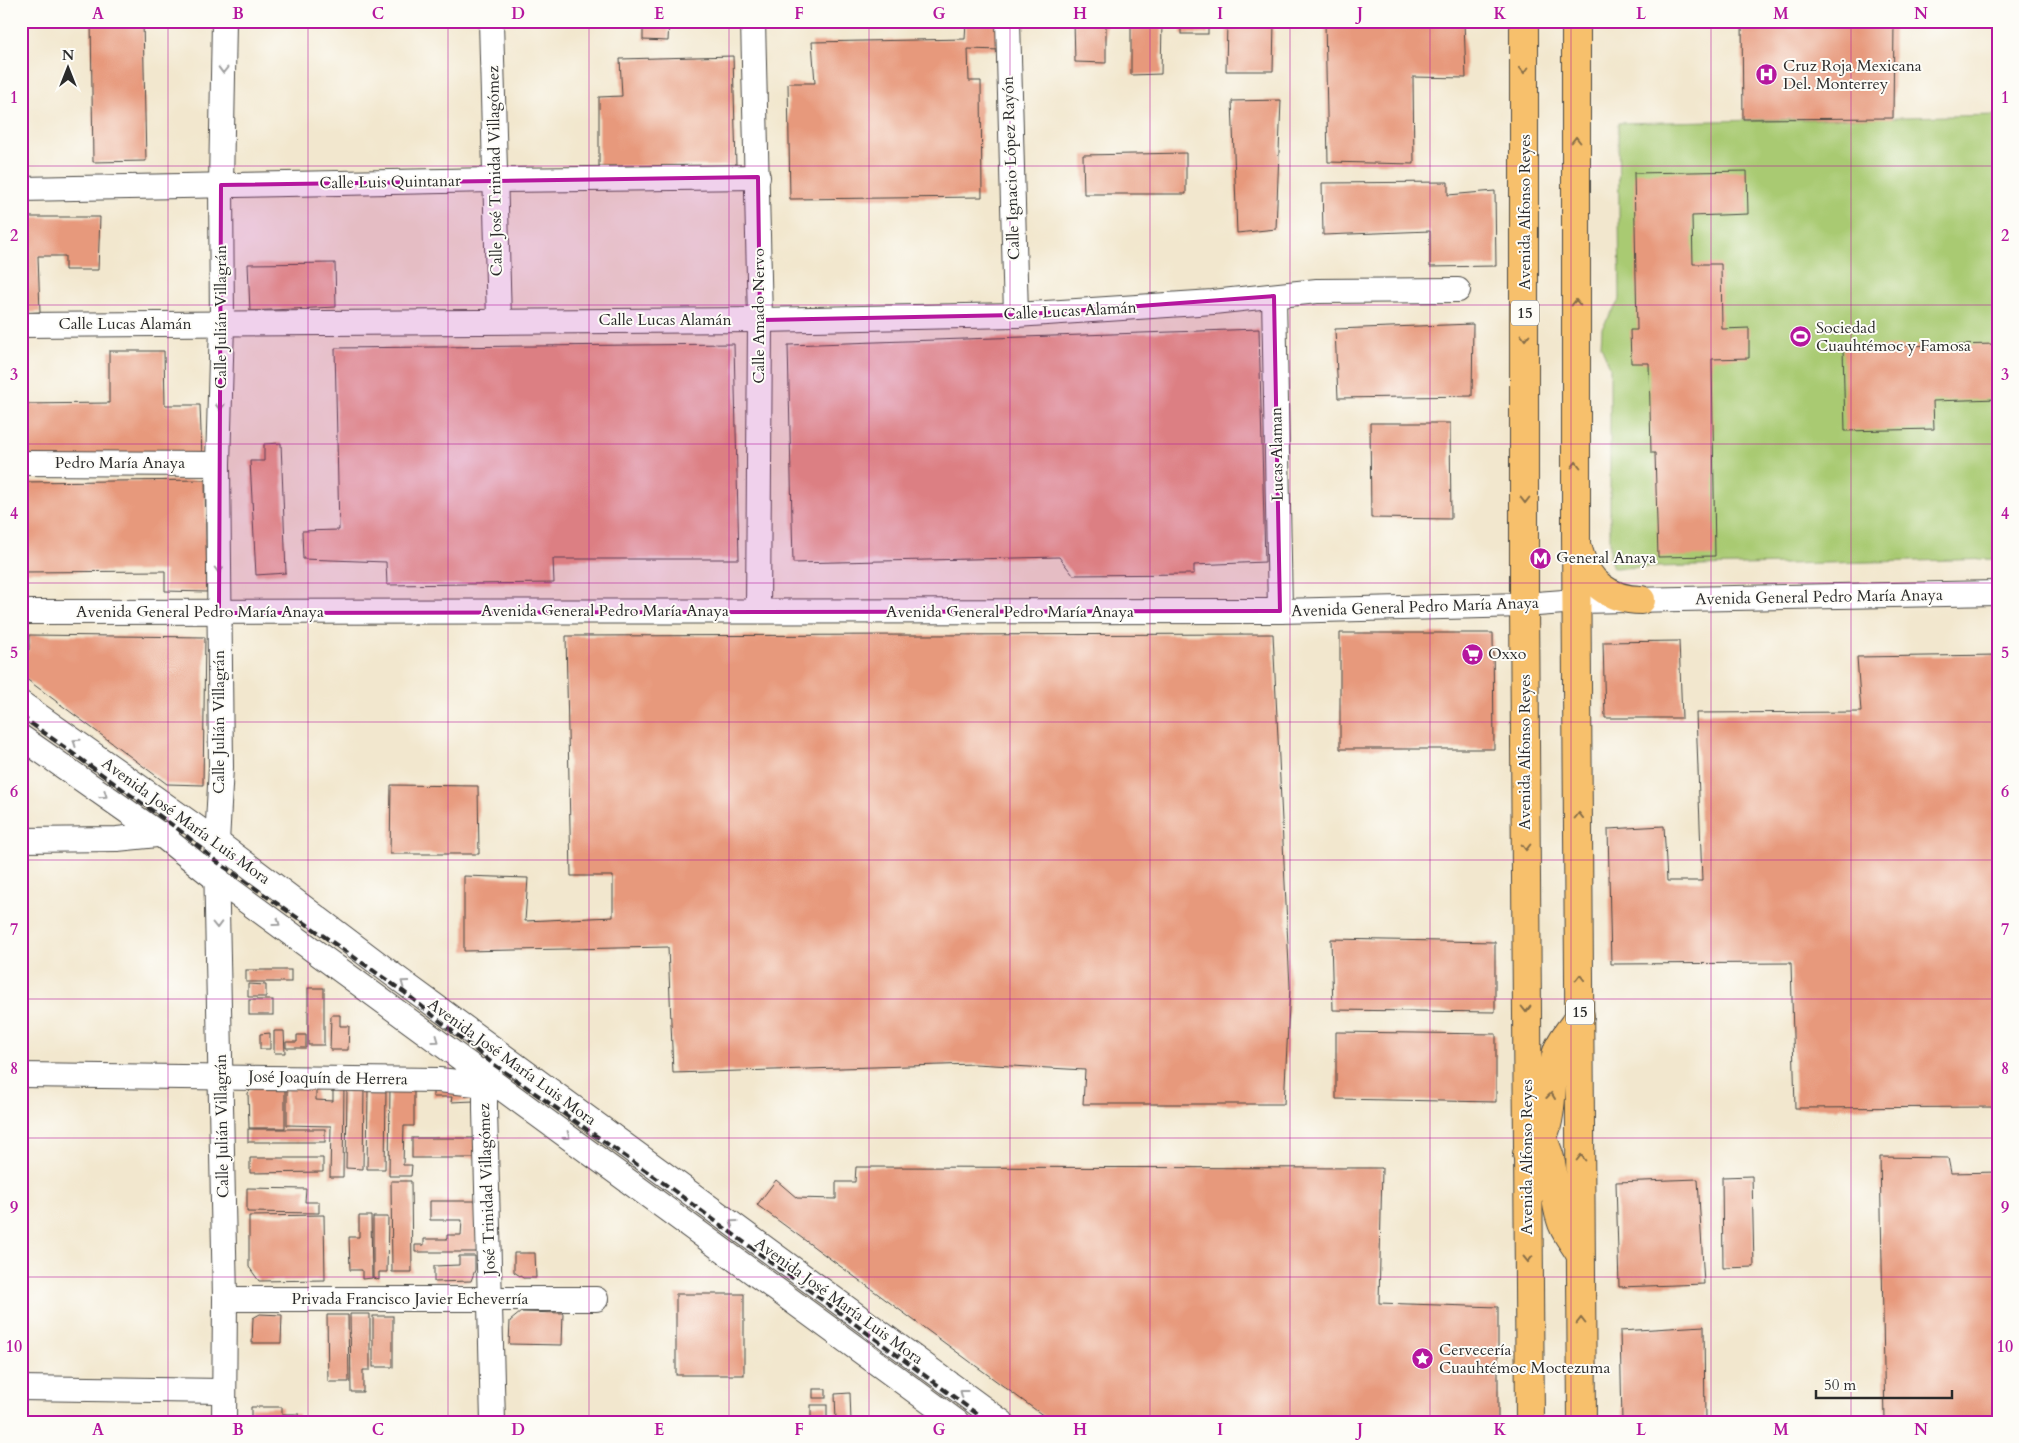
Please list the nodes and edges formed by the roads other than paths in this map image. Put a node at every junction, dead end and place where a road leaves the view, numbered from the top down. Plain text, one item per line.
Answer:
1 (224, 21) edge
2 (491, 21) edge
3 (753, 21) edge
4 (1008, 21) edge
5 (1524, 21) edge
6 (1576, 21) edge
7 (758, 177) junction
8 (494, 180) junction
9 (221, 185) junction
10 (21, 189) edge
11 (1458, 290) dead end
12 (1274, 296) junction
13 (1016, 315) junction
14 (760, 320) junction
15 (498, 321) junction
16 (222, 324) junction
17 (21, 325) edge
18 (21, 463) edge
19 (218, 464) junction
20 (1576, 536) junction
21 (1998, 593) edge
22 (1641, 600) junction
23 (1577, 601) junction
24 (1524, 605) junction
25 (758, 611) junction
26 (1280, 611) junction
27 (21, 612) edge
28 (219, 612) junction
29 (21, 703) edge
30 (21, 737) edge
31 (195, 827) junction
32 (161, 835) junction
33 (21, 840) edge
34 (216, 841) junction
35 (216, 879) junction
36 (1580, 1016) junction
37 (500, 1054) junction
38 (21, 1075) edge
39 (221, 1076) junction
40 (486, 1081) junction
41 (1532, 1140) junction
42 (1581, 1255) junction
43 (225, 1299) junction
44 (596, 1299) dead end
45 (490, 1300) junction
46 (21, 1388) edge
47 (223, 1391) junction
48 (224, 1422) edge
49 (493, 1422) edge
50 (957, 1422) edge
51 (1002, 1422) edge
52 (1530, 1422) edge
53 (1582, 1422) edge

1 -> 9 street, Calle Julián Villagrán
2 - 8 street, Calle José Trinidad Villagómez
3 - 7 street, Calle Amado Nervo
4 - 13 street, Calle Ignacio López Rayón
5 -> 24 highway, Avenida Alfonso Reyes / 15
20 -> 6 highway, 15
7 - 8 street, Calle Luis Quintanar
7 - 14 street, Calle Amado Nervo
8 - 9 street, Calle Luis Quintanar
8 - 15 street, Calle José Trinidad Villagómez
9 - 10 street, Calle Luis Quintanar
9 - 16 street, Calle Julián Villagrán
11 - 12 street, Calle Lucas Alamán
12 - 13 street, Calle Lucas Alamán
12 - 26 street, Lucas Alaman
13 - 14 street, Calle Lucas Alamán
14 - 15 street, Calle Lucas Alamán
14 - 25 street, Calle Amado Nervo
15 - 16 street, Calle Lucas Alamán
16 - 17 street, Calle Lucas Alamán
16 -> 19 street, Calle Julián Villagrán
18 - 19 street, Pedro María Anaya
19 -> 28 street, Calle Julián Villagrán
20 - 22 highway
20 - 23 highway, 15
21 - 22 street, Avenida General Pedro María Anaya
22 - 23 street, Avenida General Pedro María Anaya
23 - 24 street, Avenida General Pedro María Anaya
36 -> 23 highway, 15
24 - 26 street, Avenida General Pedro María Anaya
24 -> 41 highway, Avenida Alfonso Reyes / 15
25 - 26 street, Avenida General Pedro María Anaya
25 - 28 street, Avenida General Pedro María Anaya
27 - 28 street, Avenida General Pedro María Anaya
28 - 34 street, Calle Julián Villagrán
31 -> 29 street, Avenida José María Luis Mora
30 -> 32 street, Avenida José María Luis Mora
31 - 32 street
31 - 34 street, Avenida José María Luis Mora
32 - 33 street
32 - 35 street, Avenida José María Luis Mora
34 - 35 street, Calle Julián Villagrán
37 -> 34 street, Avenida José María Luis Mora
35 -> 39 street, Calle Julián Villagrán
35 -> 40 street, Avenida José María Luis Mora
41 -> 36 highway
42 -> 36 highway, 15
37 - 40 street
51 -> 37 street, Avenida José María Luis Mora
38 - 39 street, José Joaquín de Herrera
39 - 40 street, José Joaquín de Herrera
39 - 43 street, Calle Julián Villagrán
40 - 45 street, José Trinidad Villagómez
40 -> 50 street, Avenida José María Luis Mora
41 - 42 highway
41 -> 52 highway, Avenida Alfonso Reyes / 15
53 -> 42 highway, 15
43 - 45 street, Privada Francisco Javier Echeverría
43 - 47 street, Calle Julián Villagrán
44 - 45 street, Privada Francisco Javier Echeverría
45 - 49 street, José Trinidad Villagómez
46 - 47 street
47 - 48 street, Calle Julián Villagrán

